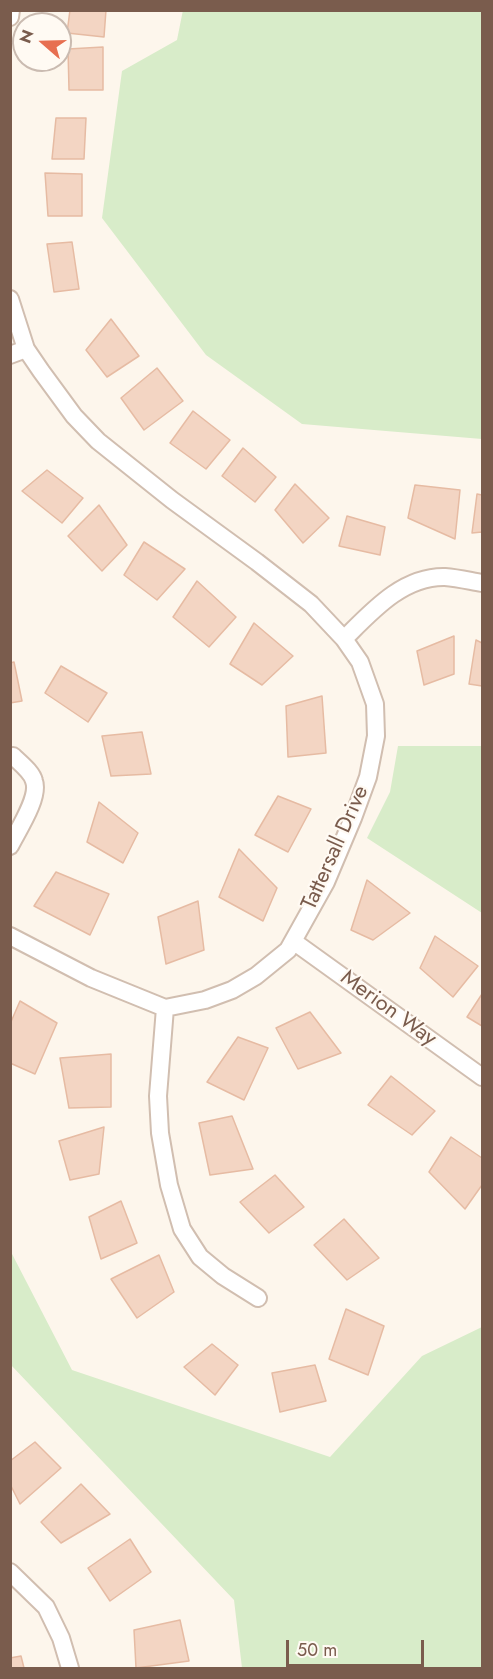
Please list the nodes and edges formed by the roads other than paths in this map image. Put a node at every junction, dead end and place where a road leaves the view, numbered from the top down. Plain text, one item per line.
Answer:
1 (11, 10) edge
2 (10, 17) edge
3 (10, 299) edge
4 (18, 352) edge
5 (483, 583) edge
6 (344, 639) junction
7 (14, 756) dead end
8 (10, 846) edge
9 (10, 936) edge
10 (293, 941) junction
11 (165, 1008) junction
12 (483, 1077) edge
13 (258, 1298) dead end
14 (10, 1572) edge
15 (70, 1668) edge

1 - 2 street
3 - 4 street, Tattersall Drive
4 - 6 street, Tattersall Drive
5 - 6 street
6 - 10 street, Tattersall Drive
7 - 8 street
9 - 11 street
10 - 11 street, Tattersall Drive
10 - 12 street, Merion Way
11 - 13 street
14 - 15 street

